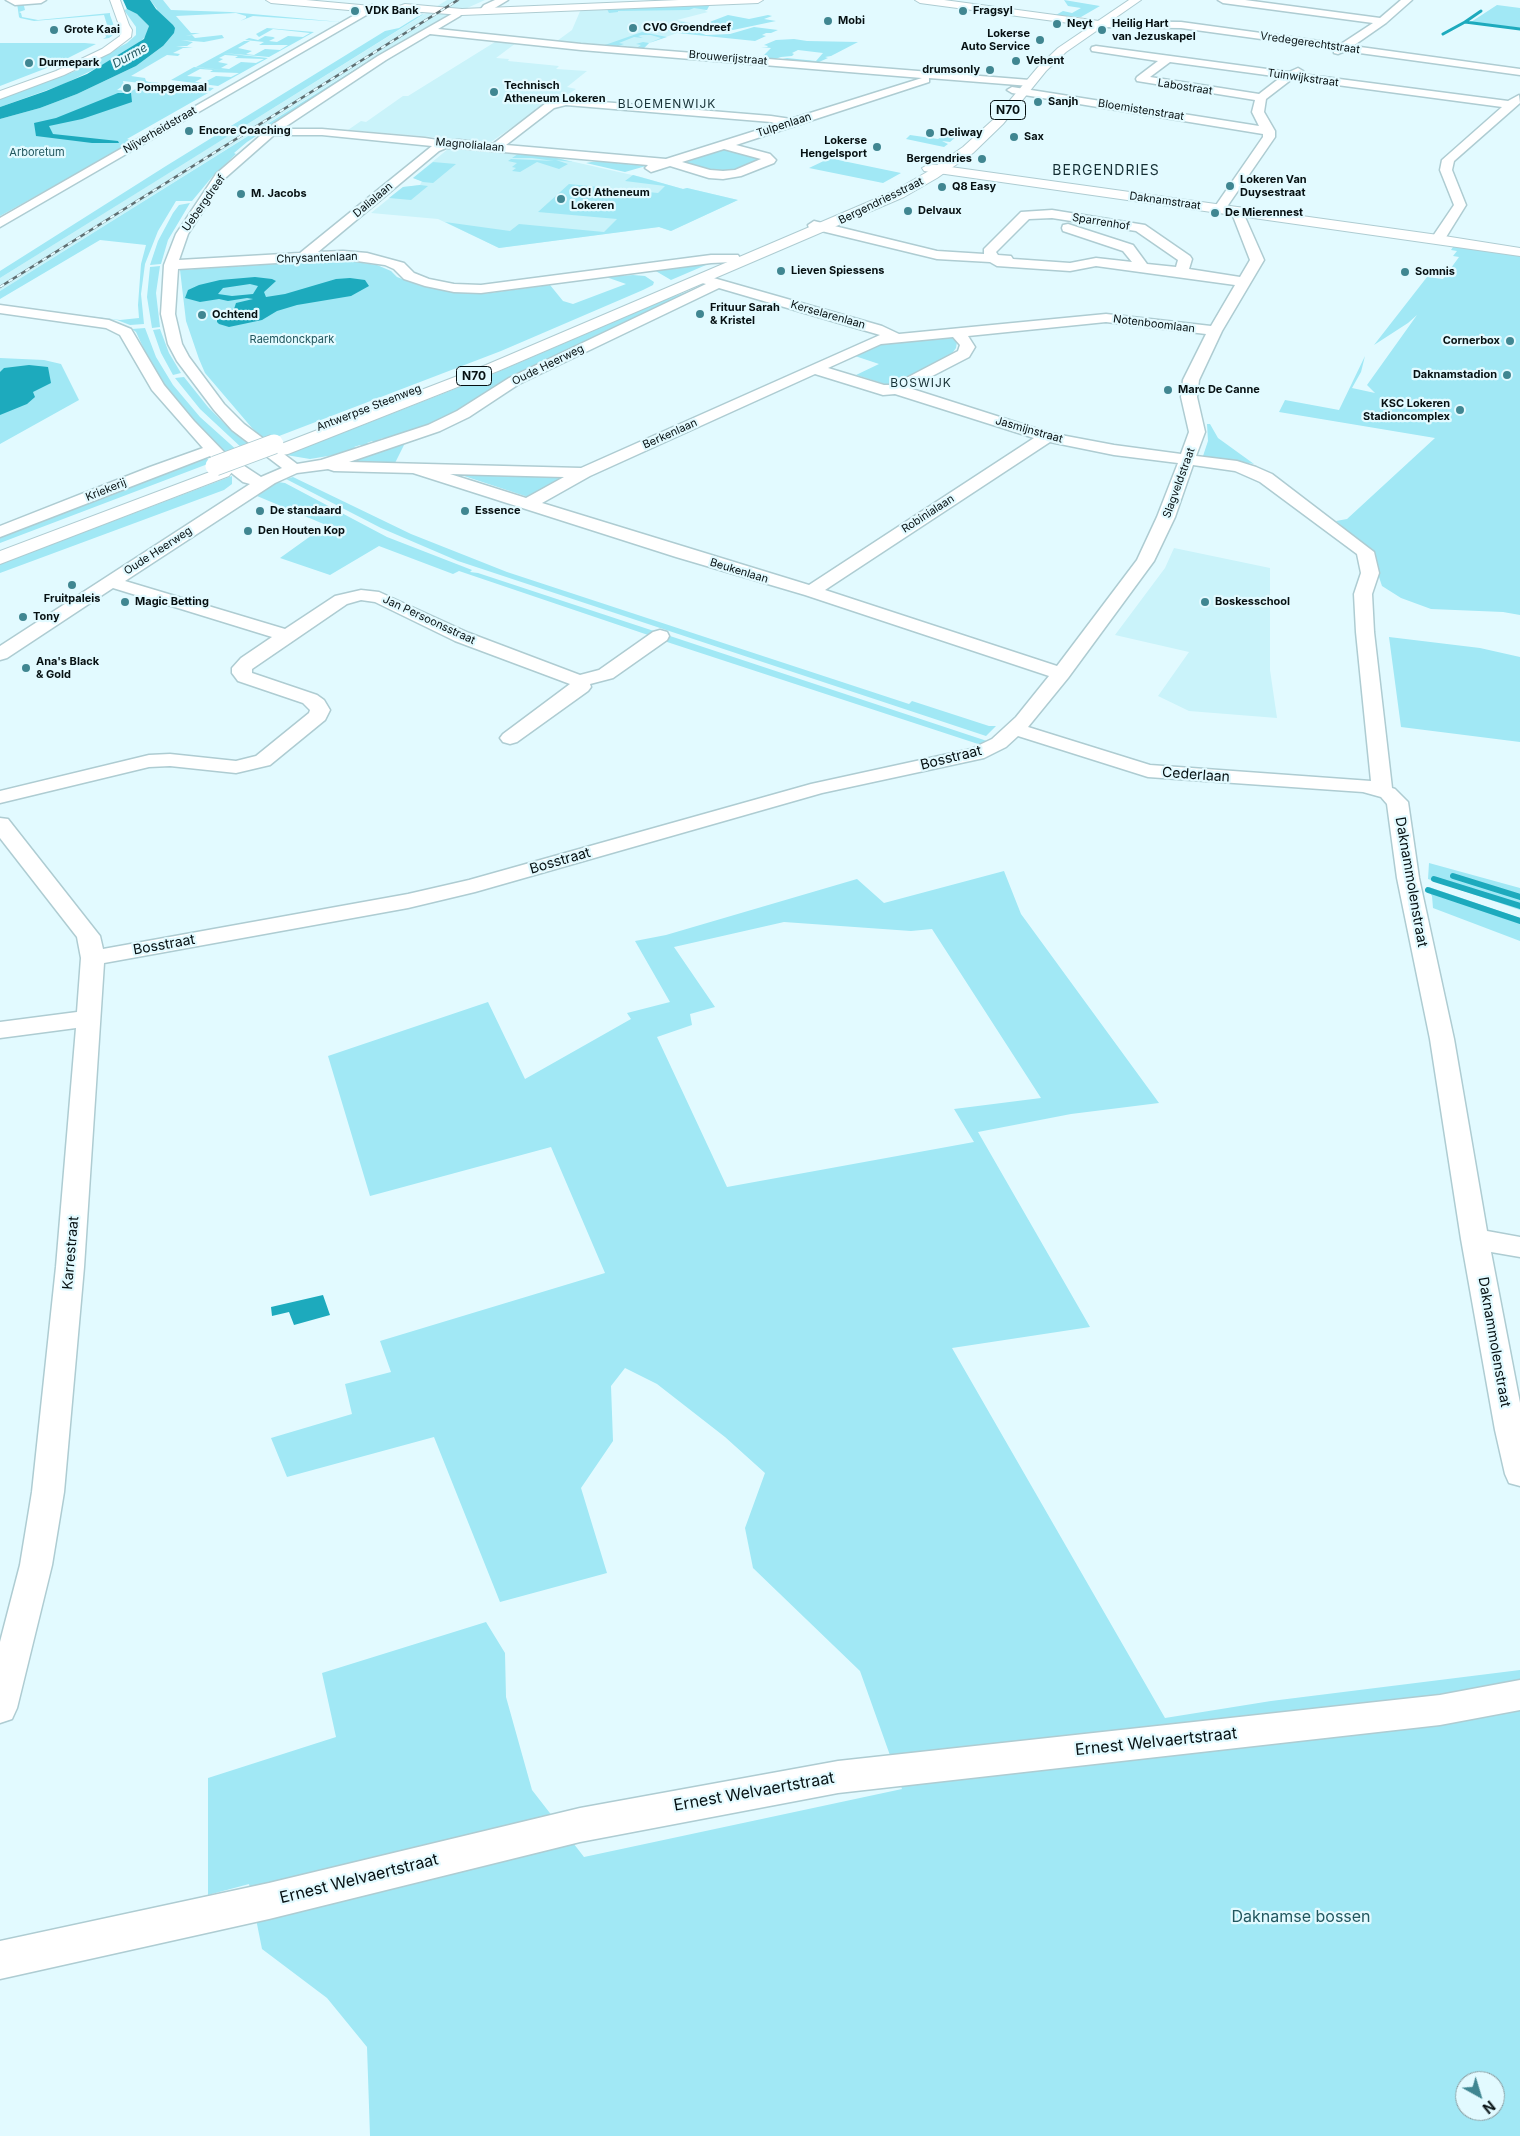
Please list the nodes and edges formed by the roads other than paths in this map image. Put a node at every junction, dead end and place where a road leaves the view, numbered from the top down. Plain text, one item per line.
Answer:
1 (11, 0) edge
2 (41, 0) edge
3 (115, 0) edge
4 (271, 0) edge
5 (390, 0) edge
6 (503, 0) edge
7 (758, 0) edge
8 (920, 0) edge
9 (1124, 0) edge
10 (1136, 0) edge
11 (1223, 0) edge
12 (1407, 0) edge
13 (361, 2) edge
14 (372, 8) junction
15 (402, 8) junction
16 (485, 10) junction
17 (459, 13) junction
18 (1382, 21) junction
19 (1093, 23) junction
20 (124, 25) junction
21 (428, 31) junction
22 (1345, 48) junction
23 (1096, 49) dead end
24 (1326, 57) dead end
25 (1167, 59) junction
26 (1306, 67) dead end
27 (1520, 72) edge
28 (931, 75) junction
29 (1288, 76) junction
30 (1021, 87) junction
31 (0, 90) edge
32 (0, 95) edge
33 (1520, 96) edge
34 (1261, 98) junction
35 (1510, 106) junction
36 (791, 123) junction
37 (1269, 130) junction
38 (273, 132) junction
39 (724, 144) junction
40 (444, 145) junction
41 (495, 148) junction
42 (668, 163) junction
43 (935, 168) junction
44 (637, 173) dead end
45 (1220, 208) junction
46 (1237, 211) junction
47 (1025, 215) junction
48 (0, 222) edge
49 (819, 226) junction
50 (1438, 239) junction
51 (1520, 252) edge
52 (303, 258) junction
53 (733, 258) junction
54 (993, 258) junction
55 (171, 265) junction
56 (1142, 266) junction
57 (634, 269) junction
58 (1180, 272) junction
59 (710, 281) junction
60 (1244, 282) junction
61 (668, 286) junction
62 (0, 309) edge
63 (1039, 310) dead end
64 (1009, 314) dead end
65 (1093, 319) junction
66 (984, 329) junction
67 (956, 331) junction
68 (1215, 331) junction
69 (895, 337) junction
70 (814, 369) junction
71 (896, 389) junction
72 (415, 436) junction
73 (1047, 438) junction
74 (278, 447) junction
75 (1188, 459) junction
76 (217, 463) junction
77 (323, 465) junction
78 (294, 469) junction
79 (410, 469) junction
80 (584, 473) junction
81 (262, 483) junction
82 (528, 504) junction
83 (0, 532) edge
84 (0, 549) edge
85 (0, 558) edge
86 (111, 582) junction
87 (811, 592) junction
88 (287, 636) junction
89 (660, 636) dead end
90 (0, 654) edge
91 (1061, 674) junction
92 (579, 681) junction
93 (1015, 729) junction
94 (510, 738) dead end
95 (1382, 791) junction
96 (0, 797) edge
97 (0, 824) edge
98 (93, 958) junction
99 (89, 1018) junction
100 (0, 1030) edge
101 (1475, 1240) junction
102 (1520, 1247) edge
103 (1520, 1474) edge
104 (1520, 1695) edge
105 (0, 1708) edge
106 (0, 1960) edge

1 - 2 street
3 - 20 main road
4 - 13 main road
5 - 15 main road
6 - 16 street
7 - 16 main road
8 - 19 main road
9 - 19 main road, N70
10 - 19 main road, N70
11 - 18 street
12 - 18 street
13 - 14 main road
14 - 15 main road
14 - 48 street, Nijverheidstraat
15 - 17 main road
16 - 17 main road
17 - 21 street, Uebergdreef
18 - 22 street
19 - 22 street, Vredegerechtstraat
19 - 30 main road, Bergendriesstraat / N70
20 - 31 main road
20 - 32 main road
21 - 28 street, Brouwerijstraat
21 - 38 street, Uebergdreef
22 - 24 street
22 - 27 street, Vredegerechtstraat
23 - 25 street, Tuinwijkstraat
25 - 29 street, Tuinwijkstraat
25 - 34 street, Labostraat
26 - 29 street
28 - 30 street, Brouwerijstraat
28 - 36 street, Tulpenlaan
29 - 34 street
29 - 35 street, Tuinwijkstraat
30 - 37 street, Bloemistenstraat
30 - 43 main road, Bergendriesstraat / N70
33 - 35 street
34 - 37 street
35 - 50 street
36 - 39 street, Tulpenlaan
36 - 41 street
37 - 45 street
38 - 40 street, Magnolialaan
38 - 55 street, Uebergdreef
39 - 42 street, Tulpenlaan
39 - 42 street
40 - 41 street, Magnolialaan
40 - 52 street, Dalialaan
41 - 42 street, Magnolialaan
42 - 44 street, Tulpenlaan
43 - 45 main road, Daknamstraat
43 - 49 main road, Bergendriesstraat / N70
45 - 46 main road, Daknamstraat
46 - 50 main road, Daknamstraat
46 - 60 street, Slagveldstraat
47 - 54 street
47 - 56 street, Sparrenhof
47 - 58 street, Sparrenhof
49 - 53 main road, Bergendriesstraat / N70
49 - 54 street
49 - 59 main road, Bergendriesstraat / N70
50 - 51 main road, Daknamstraat
52 - 55 street, Chrysantenlaan
52 - 57 street, Chrysantenlaan
53 - 57 street, Chrysantenlaan
53 - 61 main road, Antwerpse Steenweg / N70
54 - 56 street
55 - 78 street, Uebergdreef
56 - 58 street
57 - 61 street, Chrysantenlaan
58 - 60 street
59 - 69 street, Kerselarenlaan
59 - 72 street, Oude Heerweg
59 - 74 main road, Antwerpse Steenweg / N70
60 - 68 street, Slagveldstraat
61 - 74 main road, Antwerpse Steenweg / N70
62 - 76 street
63 - 65 street, Notenboomlaan
64 - 66 street, Notenboomlaan
65 - 66 street, Notenboomlaan
65 - 68 street, Notenboomlaan
66 - 67 street, Notenboomlaan
67 - 69 street, Notenboomlaan
67 - 71 street
68 - 75 street, Slagveldstraat
69 - 70 street, Berkenlaan
70 - 71 street, Jasmijnstraat
70 - 80 street, Berkenlaan
71 - 73 street, Jasmijnstraat
72 - 77 street, Oude Heerweg
72 - 79 street
73 - 75 street, Jasmijnstraat
73 - 87 street, Robinialaan
74 - 76 main road, Antwerpse Steenweg / N70
75 - 91 street, Slagveldstraat
75 - 95 street, Jasmijnstraat
76 - 81 street
76 - 83 street, Kriekerij
76 - 84 main road, Antwerpse Steenweg / N70
76 - 85 main road, Antwerpse Steenweg / N70
77 - 78 street, Oude Heerweg
77 - 79 street, Oude Heerweg
78 - 81 street, Oude Heerweg
79 - 80 street
79 - 82 street, Beukenlaan
80 - 82 street, Berkenlaan
81 - 86 street, Oude Heerweg
82 - 87 street, Beukenlaan
86 - 88 street
86 - 90 street, Oude Heerweg
87 - 91 street, Beukenlaan
88 - 92 street, Jan Persoonsstraat
88 - 96 street, Jan Persoonsstraat
89 - 92 street
91 - 93 street, Slagveldstraat
92 - 94 street
93 - 95 street, Cederlaan
93 - 98 street, Bosstraat
95 - 101 street, Daknammolenstraat
97 - 98 street, Karrestraat
98 - 99 street, Karrestraat
99 - 100 street
99 - 105 street, Karrestraat
101 - 102 street
101 - 103 street, Daknammolenstraat
104 - 106 street, Ernest Welvaertstraat

